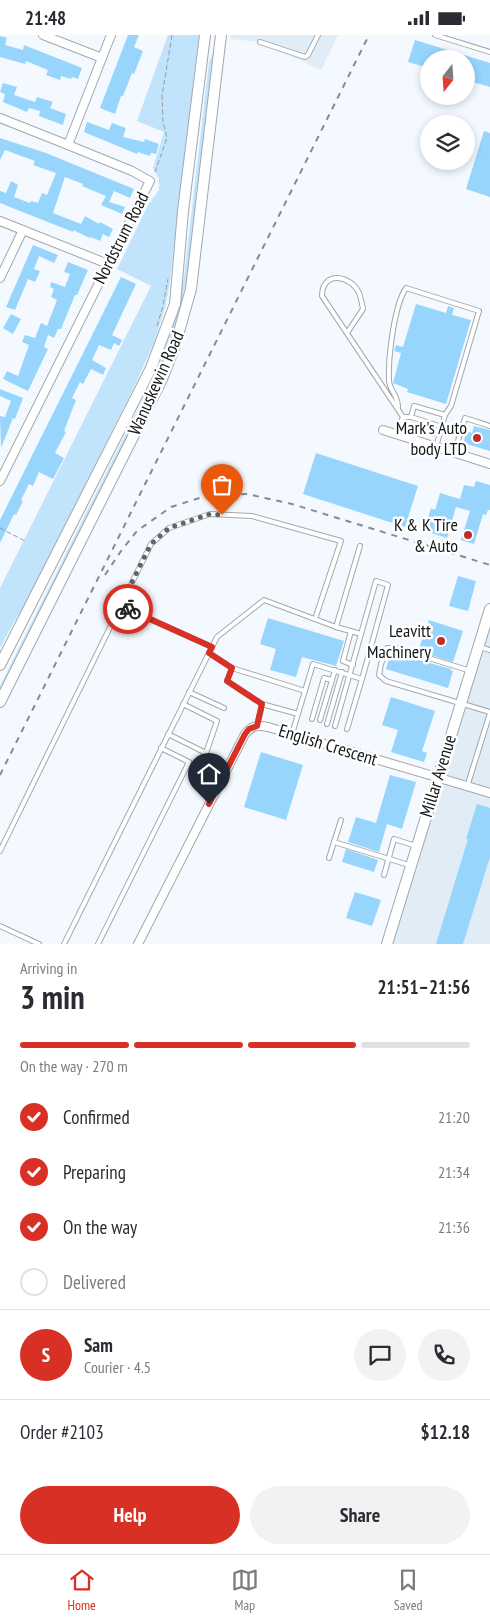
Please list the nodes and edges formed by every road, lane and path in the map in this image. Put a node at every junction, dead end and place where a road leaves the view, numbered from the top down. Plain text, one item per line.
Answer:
1 (43, 35) edge
2 (111, 35) edge
3 (172, 35) edge
4 (205, 35) edge
5 (221, 35) edge
6 (318, 35) edge
7 (435, 35) edge
8 (260, 42) dead end
9 (490, 52) edge
10 (102, 58) junction
11 (0, 118) edge
12 (68, 145) junction
13 (155, 172) dead end
14 (0, 221) edge
15 (23, 230) junction
16 (108, 264) junction
17 (169, 273) dead end
18 (0, 278) edge
19 (156, 328) dead end
20 (347, 333) junction
21 (398, 409) junction
22 (445, 415) junction
23 (403, 417) junction
24 (411, 417) junction
25 (490, 426) edge
26 (442, 427) junction
27 (383, 430) dead end
28 (396, 434) junction
29 (457, 445) dead end
30 (436, 447) junction
31 (490, 464) edge
32 (0, 481) edge
33 (0, 528) edge
34 (25, 541) dead end
35 (360, 546) dead end
36 (120, 606) junction
37 (490, 609) edge
38 (315, 619) junction
39 (336, 627) junction
40 (351, 631) junction
41 (361, 634) junction
42 (212, 647) junction
43 (478, 647) junction
44 (490, 650) edge
45 (209, 653) junction
46 (0, 665) edge
47 (353, 665) junction
48 (232, 668) junction
49 (335, 670) junction
50 (471, 671) junction
51 (342, 672) junction
52 (350, 675) junction
53 (362, 679) junction
54 (332, 681) junction
55 (305, 691) junction
56 (189, 692) junction
57 (0, 703) edge
58 (461, 703) junction
59 (183, 704) junction
60 (262, 704) junction
61 (224, 708) dead end
62 (490, 712) edge
63 (298, 714) junction
64 (312, 719) dead end
65 (320, 720) dead end
66 (327, 724) dead end
67 (257, 726) junction
68 (336, 726) dead end
69 (347, 729) dead end
70 (168, 734) junction
71 (292, 734) junction
72 (161, 747) junction
73 (438, 779) junction
74 (467, 787) junction
75 (490, 793) edge
76 (341, 820) dead end
77 (334, 842) junction
78 (417, 846) junction
79 (0, 851) edge
80 (329, 858) dead end
81 (388, 859) junction
82 (411, 866) junction
83 (384, 875) dead end
84 (0, 926) edge
85 (38, 944) edge
86 (64, 944) edge
87 (98, 944) edge
88 (138, 944) edge
89 (387, 944) edge

1 - 10 street
2 - 10 street
3 - 13 path
4 - 46 main road, Wanuskewin Road
5 - 57 main road, Wanuskewin Road
6 - 8 lane
7 - 9 lane
10 - 12 street
11 - 12 street
12 - 16 street, Nordstrum Road
14 - 15 street
15 - 16 street
15 - 18 street
16 - 32 street, Nordstrum Road
17 - 19 path
20 - 20 lane
20 - 21 lane
21 - 22 lane
21 - 23 lane
22 - 24 lane
22 - 26 lane
23 - 24 lane
23 - 28 lane
24 - 26 lane
25 - 29 lane
26 - 30 lane
27 - 28 street
28 - 30 street
30 - 31 street
33 - 34 path
35 - 39 lane
36 - 38 lane
36 - 42 lane
36 - 79 lane
37 - 43 main road, Millar Avenue
38 - 39 lane
38 - 42 lane
39 - 40 lane
40 - 41 lane
40 - 47 lane
41 - 47 lane
41 - 53 lane
42 - 45 lane
43 - 44 lane
43 - 50 main road, Millar Avenue
45 - 48 lane
45 - 56 lane
47 - 52 lane
48 - 55 lane
48 - 60 lane
49 - 51 lane
49 - 54 lane
49 - 55 lane
50 - 58 main road, Millar Avenue
50 - 58 lane
51 - 52 lane
51 - 66 lane
52 - 53 lane
52 - 68 lane
53 - 69 lane
54 - 64 lane
54 - 65 lane
55 - 63 lane
56 - 59 lane
56 - 61 lane
58 - 62 lane
58 - 73 main road, Millar Avenue
59 - 70 lane
59 - 70 lane
60 - 63 lane
60 - 67 lane
62 - 74 lane
63 - 71 lane
67 - 71 street, English Crescent
67 - 88 street, English Crescent
70 - 72 lane
71 - 73 street, English Crescent
72 - 86 lane
72 - 87 lane
73 - 74 street, English Crescent
73 - 78 main road, Millar Avenue
74 - 75 street, English Crescent
76 - 77 lane
77 - 80 lane
77 - 81 lane
78 - 81 lane
78 - 82 main road, Millar Avenue
81 - 82 lane
81 - 83 lane
82 - 89 main road, Millar Avenue
84 - 85 lane

